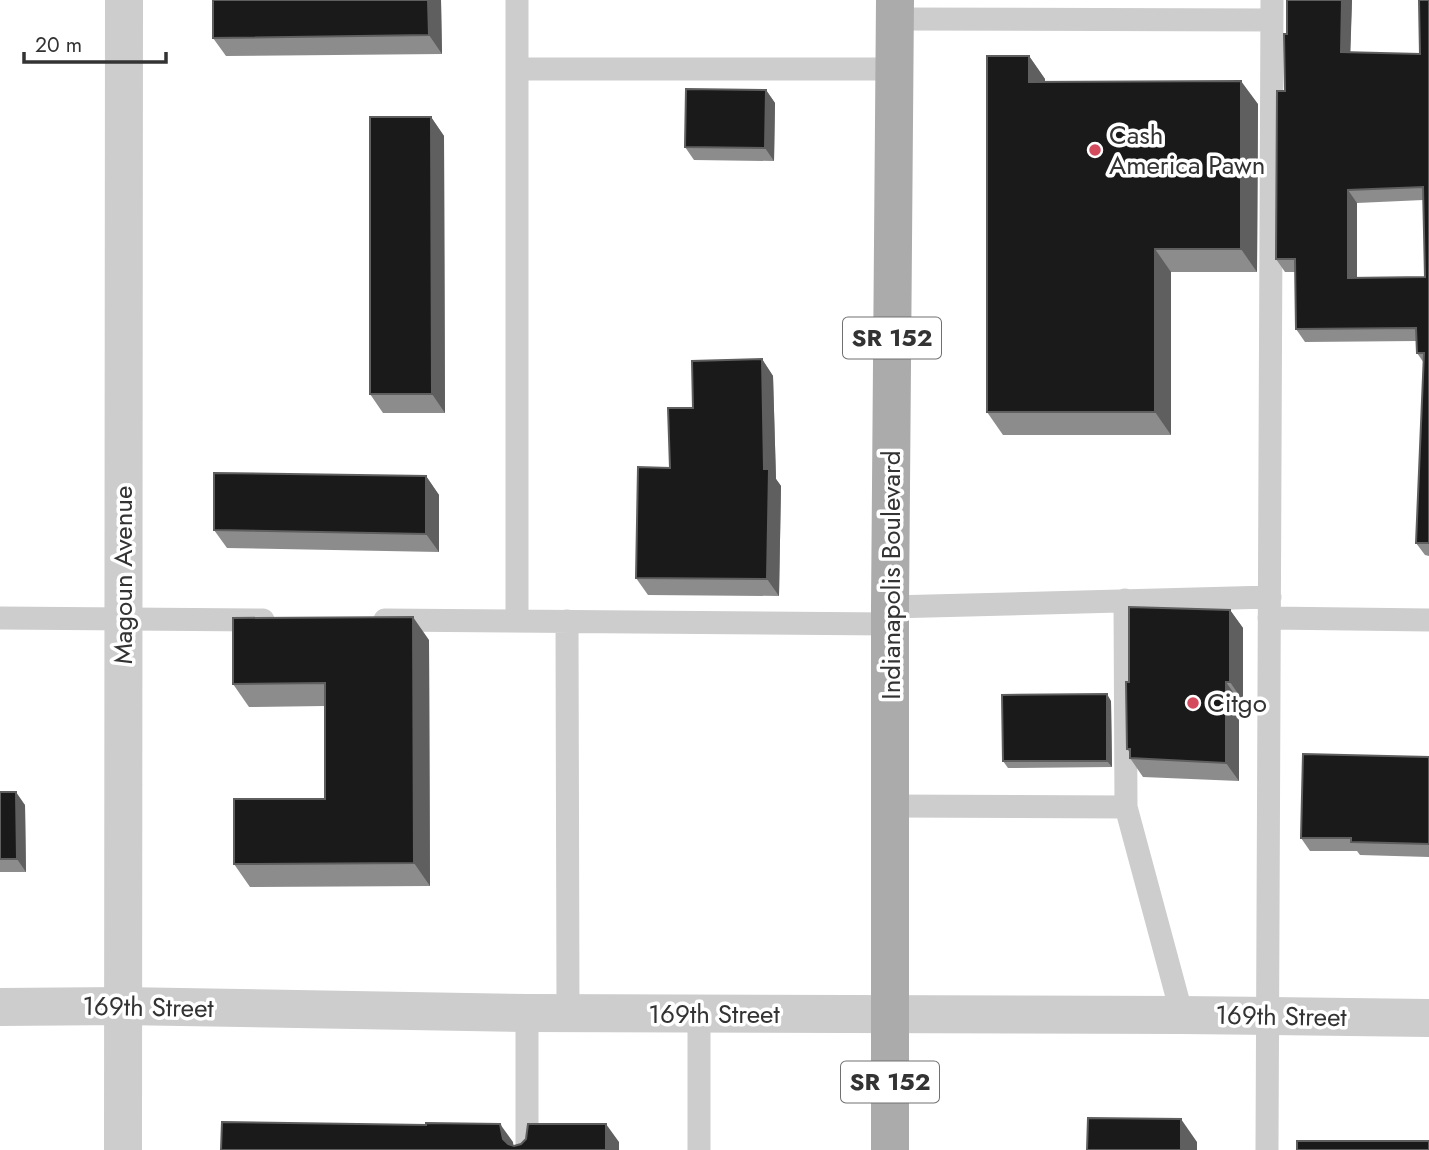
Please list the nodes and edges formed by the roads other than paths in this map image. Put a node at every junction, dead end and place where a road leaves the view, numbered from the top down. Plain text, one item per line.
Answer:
1 (124, 0) edge
2 (517, 0) edge
3 (895, 10) edge
4 (1272, 10) edge
5 (517, 69) junction
6 (894, 69) junction
7 (1125, 600) junction
8 (1269, 608) junction
9 (890, 615) junction
10 (0, 618) edge
11 (123, 619) junction
12 (286, 620) edge
13 (367, 620) edge
14 (1429, 620) edge
15 (517, 621) junction
16 (567, 621) junction
17 (890, 806) junction
18 (1126, 807) junction
19 (122, 1006) junction
20 (0, 1007) edge
21 (527, 1013) junction
22 (568, 1013) junction
23 (699, 1013) junction
24 (890, 1014) junction
25 (1182, 1015) junction
26 (1266, 1017) junction
27 (1429, 1018) edge
28 (123, 1150) edge
29 (527, 1150) edge
30 (699, 1150) edge
31 (890, 1150) edge
32 (1267, 1150) edge

1 - 11 street, Magoun Avenue
2 - 5 lane
3 - 4 lane
3 - 6 main road, Indianapolis Boulevard / SR 152
4 - 8 lane
5 - 6 lane
5 - 15 lane
6 - 9 main road, Indianapolis Boulevard / SR 152
7 - 8 lane
7 - 9 lane
7 - 18 lane
8 - 14 lane
8 - 26 lane
9 - 16 lane
9 - 17 main road, Indianapolis Boulevard / SR 152
10 - 11 lane
11 - 12 lane
11 - 19 street, Magoun Avenue
13 - 15 lane
15 - 16 lane
16 - 22 lane
17 - 18 lane
17 - 24 main road, Indianapolis Boulevard / SR 152
18 - 25 lane
19 - 20 street, 169th Street
19 - 21 street, 169th Street
19 - 28 street, Magoun Avenue
21 - 22 street, 169th Street
21 - 29 lane
22 - 23 street, 169th Street
23 - 24 street, 169th Street
23 - 30 lane
24 - 25 street, 169th Street
24 - 31 main road, Indianapolis Boulevard / SR 152
25 - 26 street, 169th Street
26 - 27 street, 169th Street
26 - 32 lane

